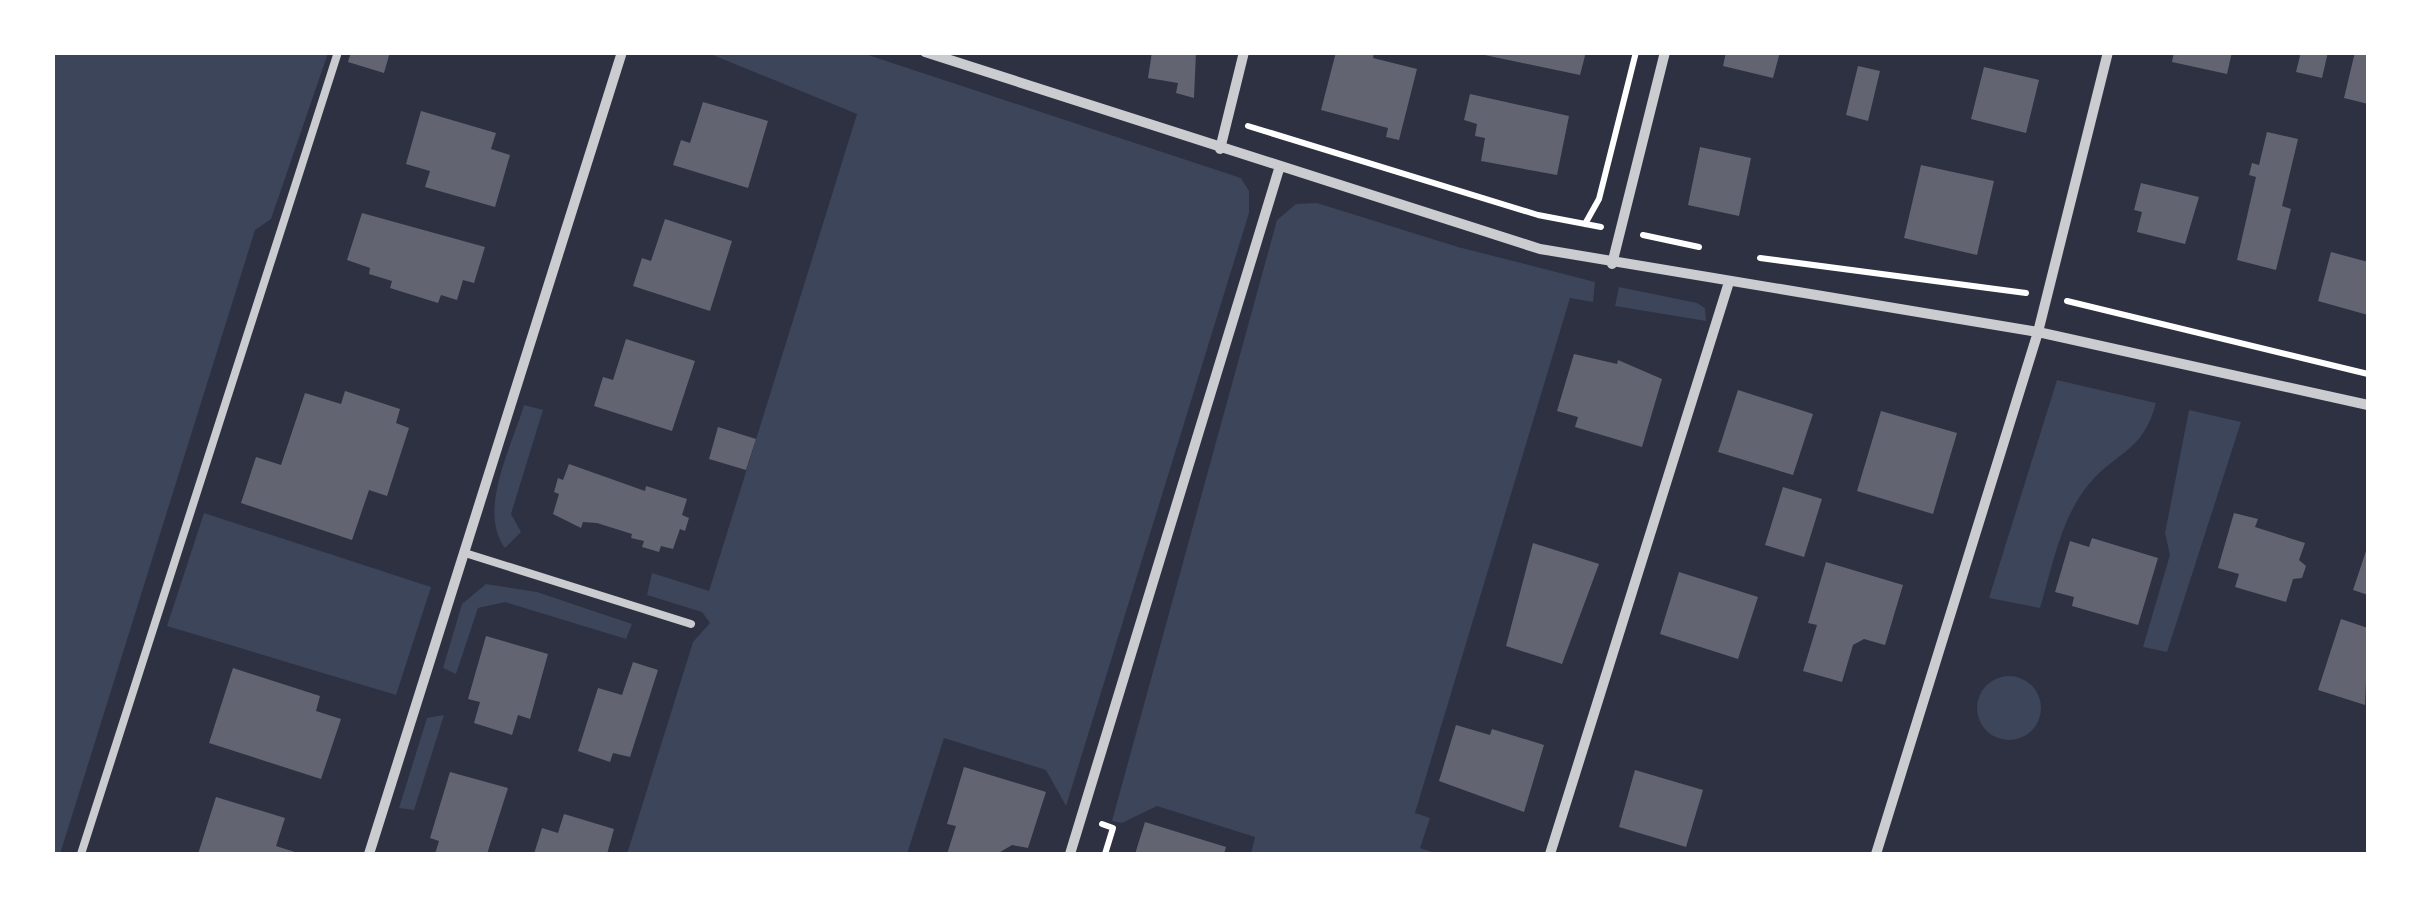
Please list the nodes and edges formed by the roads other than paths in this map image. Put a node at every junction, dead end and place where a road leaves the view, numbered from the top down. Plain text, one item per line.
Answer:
1 (338, 52) edge
2 (622, 52) edge
3 (926, 52) edge
4 (1244, 52) edge
5 (1665, 52) edge
6 (2108, 52) edge
7 (1220, 149) junction
8 (1279, 169) junction
9 (1612, 264) junction
10 (1730, 282) junction
11 (2038, 332) junction
12 (2368, 404) edge
13 (465, 553) junction
14 (691, 624) dead end
15 (81, 854) edge
16 (369, 854) edge
17 (1070, 854) edge
18 (1550, 854) edge
19 (1876, 854) edge

1 - 15 lane
2 - 13 street
3 - 7 street
4 - 7 street
5 - 9 street
6 - 11 street
7 - 8 street
8 - 9 street
8 - 17 street
9 - 10 street
10 - 11 street
10 - 18 street
11 - 12 street
11 - 19 street
13 - 14 lane
13 - 16 street

